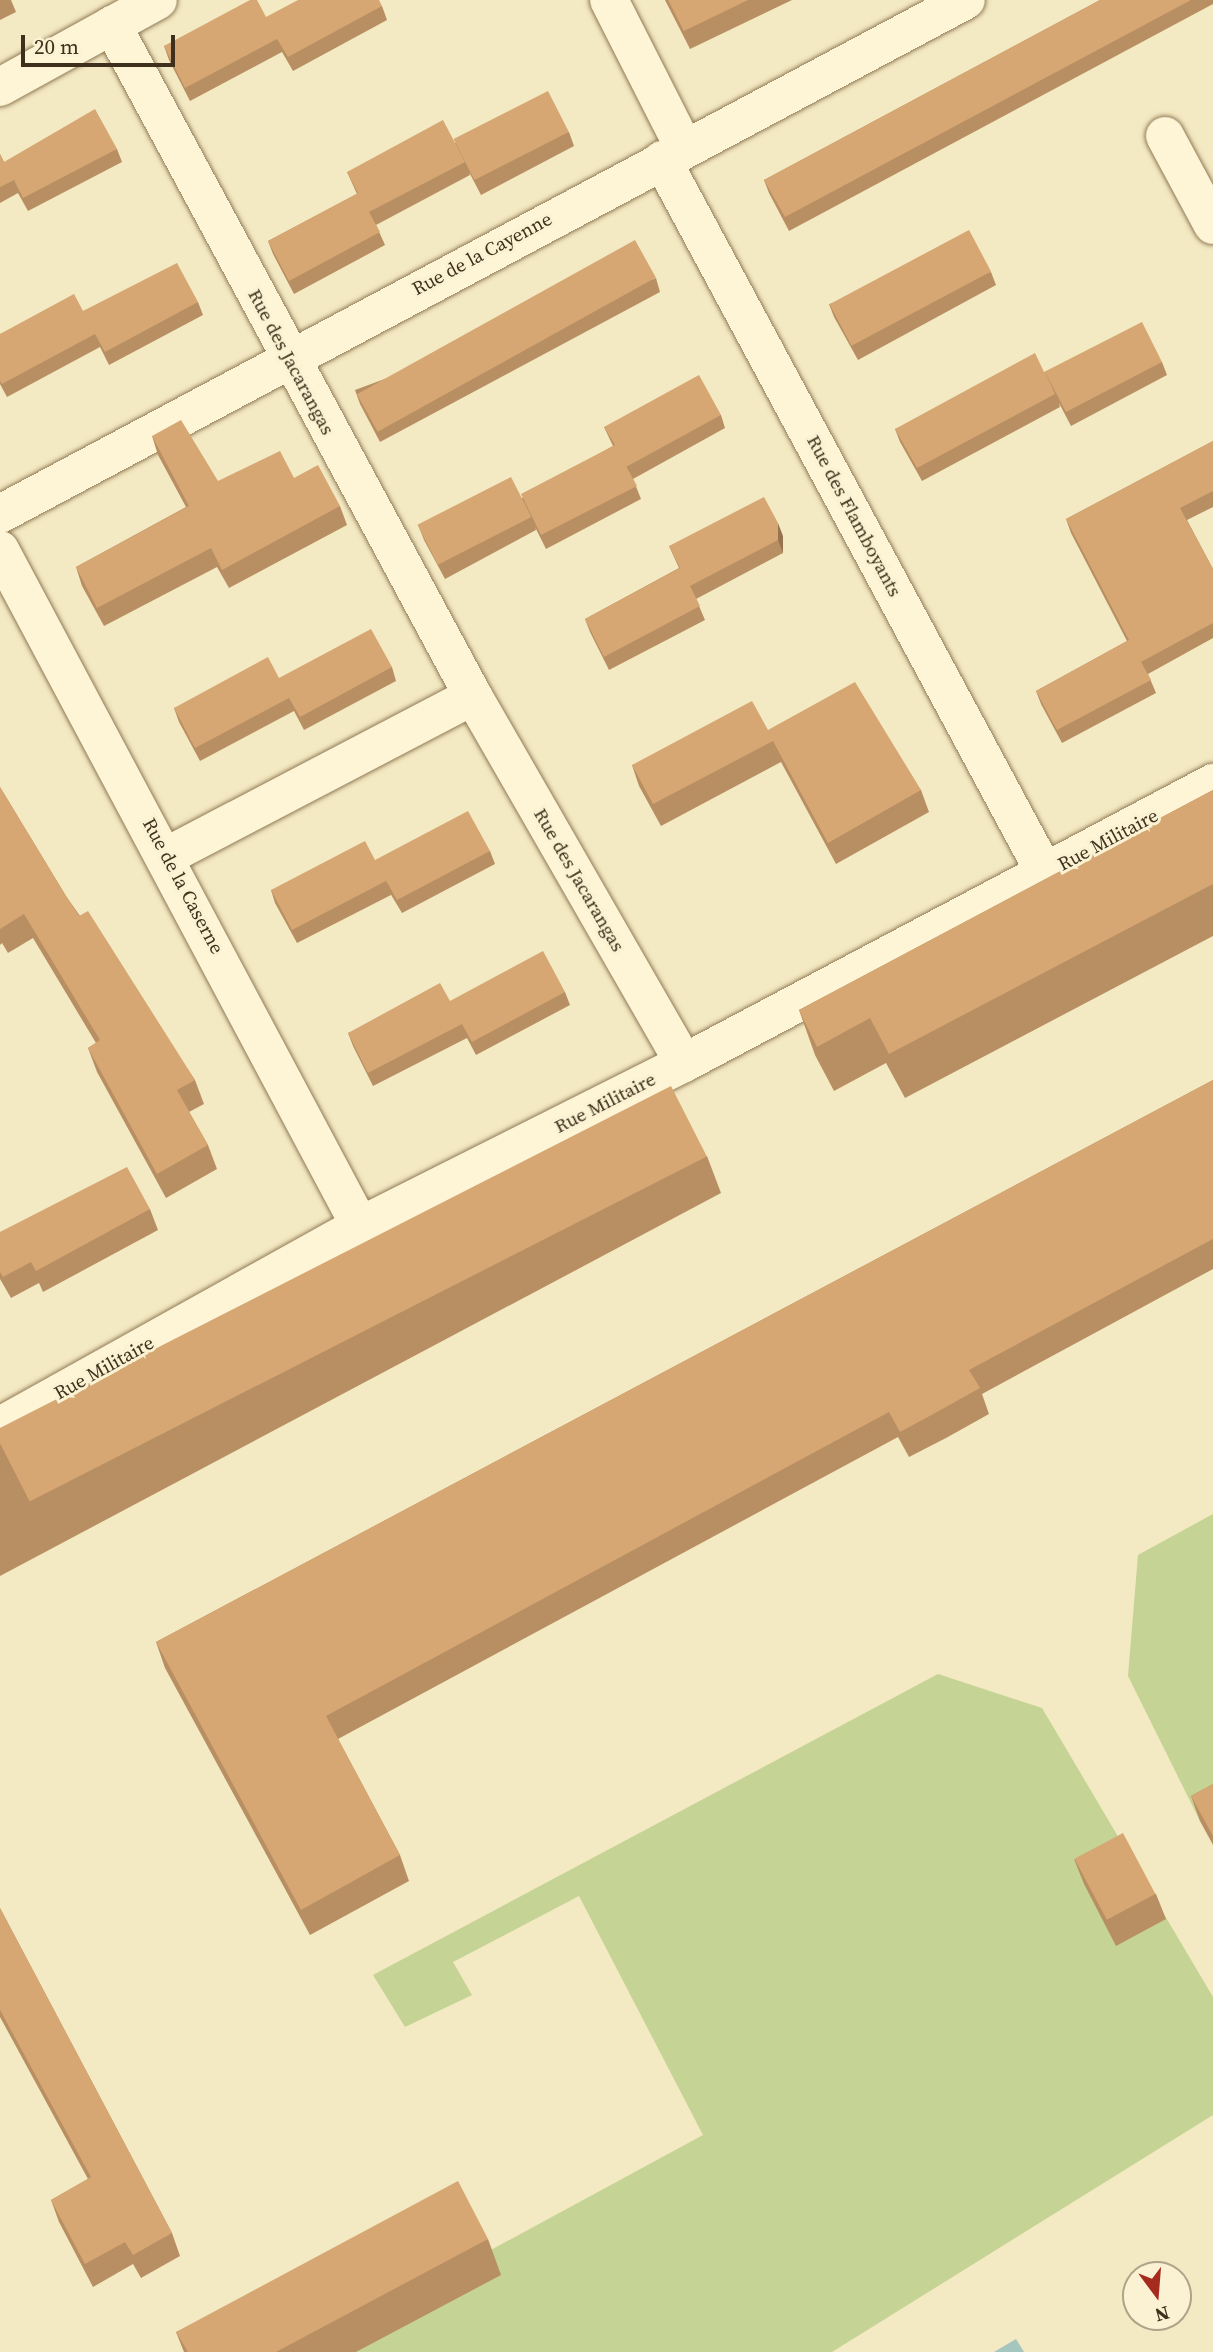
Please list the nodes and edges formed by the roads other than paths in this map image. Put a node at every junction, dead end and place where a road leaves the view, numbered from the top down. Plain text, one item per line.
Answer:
1 (158, 0) edge
2 (609, 0) edge
3 (966, 0) edge
4 (112, 25) junction
5 (0, 87) edge
6 (1165, 136) dead end
7 (673, 154) junction
8 (1213, 225) edge
9 (288, 357) junction
10 (0, 514) edge
11 (0, 550) edge
12 (473, 696) junction
13 (1213, 783) edge
14 (167, 856) junction
15 (1045, 873) junction
16 (684, 1063) junction
17 (360, 1226) junction
18 (0, 1426) edge

1 - 4 street
2 - 7 street, Rue des Flamboyants
3 - 7 street, Rue de la Cayenne
4 - 5 street
4 - 9 street, Rue des Jacarangas
6 - 8 street
7 - 9 street, Rue de la Cayenne
7 - 15 street, Rue des Flamboyants
9 - 10 street, Rue de la Cayenne
9 - 12 street, Rue des Jacarangas
11 - 14 street, Rue de la Caserne
12 - 14 street
12 - 16 street, Rue des Jacarangas
13 - 15 street, Rue Militaire
14 - 17 street, Rue de la Caserne
15 - 16 street, Rue Militaire
16 - 17 street, Rue Militaire
17 - 18 street, Rue Militaire

